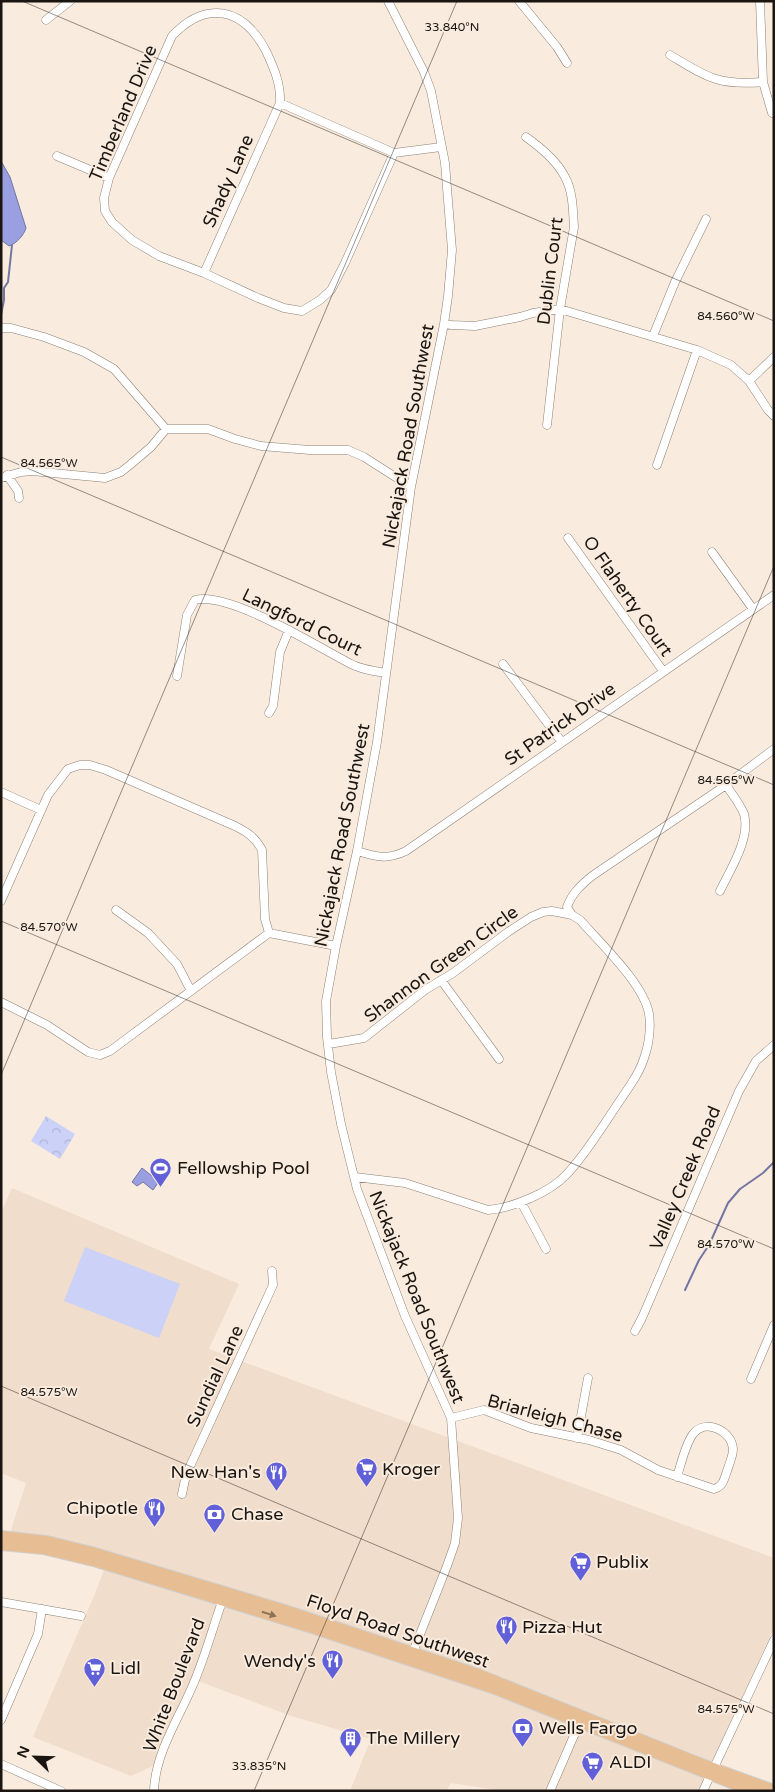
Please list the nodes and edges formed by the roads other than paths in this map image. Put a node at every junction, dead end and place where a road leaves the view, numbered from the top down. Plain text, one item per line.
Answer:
1 (70, 1) edge
2 (388, 1) edge
3 (519, 1) edge
4 (760, 1) edge
5 (46, 20) dead end
6 (670, 55) dead end
7 (567, 63) dead end
8 (763, 82) junction
9 (280, 103) junction
10 (772, 113) dead end
11 (526, 137) dead end
12 (441, 147) junction
13 (394, 153) junction
14 (57, 156) dead end
15 (109, 178) junction
16 (706, 219) dead end
17 (204, 272) junction
18 (560, 309) junction
19 (444, 324) junction
20 (1, 328) edge
21 (654, 336) junction
22 (697, 350) junction
23 (774, 357) edge
24 (749, 381) junction
25 (774, 416) edge
26 (547, 425) dead end
27 (166, 429) junction
28 (657, 464) dead end
29 (4, 477) edge
30 (411, 486) junction
31 (19, 498) dead end
32 (568, 538) dead end
33 (712, 552) dead end
34 (774, 595) edge
35 (753, 609) junction
36 (289, 630) junction
37 (503, 664) dead end
38 (663, 671) junction
39 (386, 673) junction
40 (177, 676) dead end
41 (269, 713) dead end
42 (561, 742) junction
43 (774, 749) edge
44 (726, 785) junction
45 (1, 792) edge
46 (41, 810) junction
47 (357, 851) junction
48 (720, 891) dead end
49 (1, 900) edge
50 (116, 910) dead end
51 (572, 915) junction
52 (269, 933) junction
53 (336, 946) junction
54 (441, 980) junction
55 (191, 990) junction
56 (1, 1002) edge
57 (329, 1044) junction
58 (774, 1045) edge
59 (499, 1059) dead end
60 (355, 1177) junction
61 (522, 1202) junction
62 (546, 1249) dead end
63 (272, 1271) dead end
64 (774, 1325) edge
65 (635, 1331) dead end
66 (772, 1336) edge
67 (588, 1378) dead end
68 (751, 1379) dead end
69 (450, 1418) junction
70 (577, 1438) junction
71 (677, 1477) junction
72 (182, 1494) dead end
73 (1, 1536) edge
74 (1, 1545) edge
75 (224, 1596) junction
76 (1, 1602) edge
77 (42, 1609) junction
78 (80, 1616) dead end
79 (774, 1640) edge
80 (411, 1656) junction
81 (1, 1720) edge
82 (579, 1724) junction
83 (1, 1764) edge
84 (712, 1772) junction
85 (774, 1790) edge
86 (61, 1791) edge
87 (154, 1791) edge
88 (550, 1791) edge
89 (703, 1791) edge
90 (751, 1791) edge

1 - 5 street
2 - 12 street, Nickajack Road Southwest
3 - 7 street
4 - 8 street
6 - 8 street
8 - 10 street
9 - 13 street
9 - 15 street, Timberland Drive
9 - 17 street, Shady Lane
11 - 18 street, Dublin Court
12 - 13 street
12 - 19 street, Nickajack Road Southwest
13 - 17 street, Timberland Drive
14 - 15 street
15 - 17 street, Timberland Drive
16 - 21 street
18 - 19 street
18 - 21 street
18 - 26 street, Dublin Court
19 - 30 street, Nickajack Road Southwest
20 - 27 street
21 - 22 street
22 - 24 street
22 - 28 street
23 - 24 street
24 - 25 street
27 - 29 street
27 - 30 street
29 - 31 street
30 - 39 street, Nickajack Road Southwest
32 - 38 street, O Flaherty Court
33 - 35 street
34 - 35 street, St Patrick Drive
35 - 38 street, St Patrick Drive
36 - 39 street, Langford Court
36 - 40 street, Langford Court
36 - 41 street
37 - 42 street
38 - 42 street, St Patrick Drive
39 - 47 street, Nickajack Road Southwest
42 - 47 street, St Patrick Drive
43 - 44 street
44 - 48 street
44 - 51 street
45 - 46 street
46 - 49 street
46 - 52 street
47 - 53 street, Nickajack Road Southwest
50 - 55 street
51 - 54 street, Shannon Green Circle
51 - 61 street
52 - 53 street
52 - 55 street
53 - 57 street, Nickajack Road Southwest
54 - 57 street, Shannon Green Circle
54 - 59 street
55 - 56 street
57 - 60 street, Nickajack Road Southwest
58 - 65 street, Valley Creek Road
60 - 61 street
60 - 69 street, Nickajack Road Southwest
61 - 62 street
63 - 72 street, Sundial Lane
64 - 66 street
66 - 68 street
67 - 70 street
69 - 70 street, Briarleigh Chase
69 - 80 street, Nickajack Road Southwest
70 - 71 street, Briarleigh Chase
71 - 71 street, Briarleigh Chase
73 - 75 main road, Floyd Road Southwest
74 - 75 main road, Floyd Road Southwest
75 - 80 main road, Floyd Road Southwest
75 - 87 street, White Boulevard
76 - 77 street
77 - 78 street
77 - 81 street
79 - 84 street
80 - 82 main road, Floyd Road Southwest
80 - 84 main road, Floyd Road Southwest
82 - 84 main road, Floyd Road Southwest
82 - 88 street
83 - 86 street
84 - 85 main road, Floyd Road Southwest
84 - 89 street
84 - 90 main road, Floyd Road Southwest

